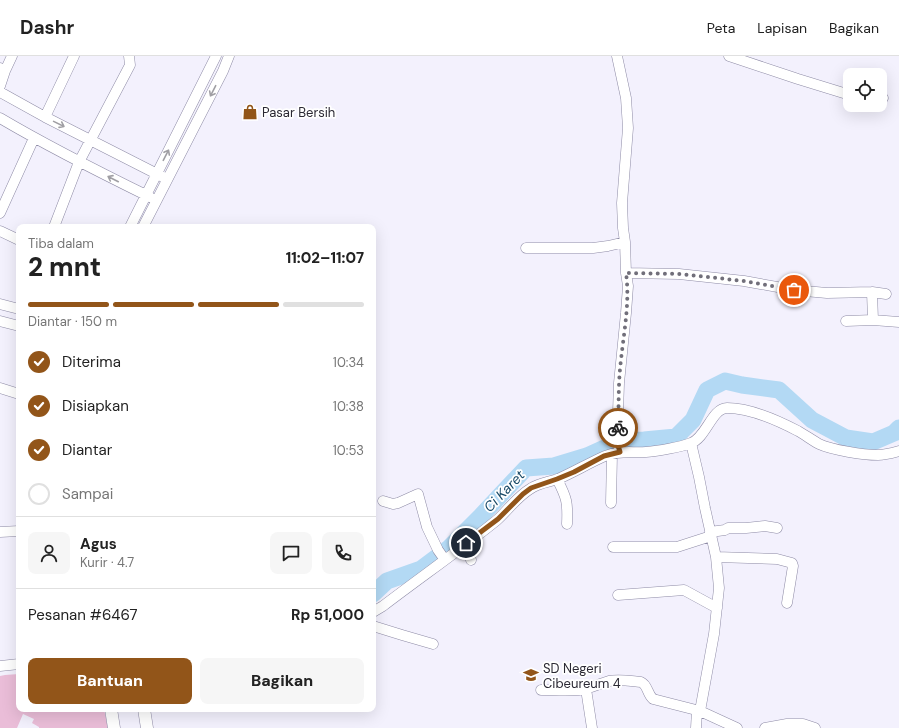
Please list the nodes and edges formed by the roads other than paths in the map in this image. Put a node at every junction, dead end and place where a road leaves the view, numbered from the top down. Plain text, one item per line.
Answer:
1 (12, 56) edge
2 (74, 56) edge
3 (129, 56) edge
4 (216, 56) edge
5 (229, 56) edge
6 (616, 56) edge
7 (729, 56) edge
8 (3, 69) edge
9 (0, 86) edge
10 (0, 92) edge
11 (843, 93) edge
12 (45, 117) junction
13 (0, 118) edge
14 (34, 138) junction
15 (90, 139) junction
16 (79, 162) junction
17 (157, 174) junction
18 (168, 179) junction
19 (146, 195) junction
20 (156, 200) junction
21 (0, 213) edge
22 (55, 224) edge
23 (132, 224) edge
24 (144, 224) edge
25 (0, 231) edge
26 (16, 239) edge
27 (625, 242) junction
28 (526, 248) dead end
29 (626, 273) junction
30 (872, 292) junction
31 (886, 294) dead end
32 (0, 304) edge
33 (16, 308) edge
34 (873, 320) junction
35 (0, 321) edge
36 (846, 321) dead end
37 (899, 322) edge
38 (16, 325) edge
39 (0, 388) edge
40 (16, 393) edge
41 (691, 443) junction
42 (617, 447) junction
43 (899, 451) edge
44 (557, 479) junction
45 (383, 502) dead end
46 (611, 503) dead end
47 (567, 524) dead end
48 (777, 528) dead end
49 (16, 531) edge
50 (0, 532) edge
51 (711, 534) junction
52 (466, 543) junction
53 (613, 547) dead end
54 (441, 555) junction
55 (716, 557) junction
56 (471, 560) dead end
57 (618, 595) dead end
58 (787, 603) dead end
59 (717, 608) junction
60 (376, 610) edge
61 (376, 627) edge
62 (433, 644) dead end
63 (16, 664) edge
64 (0, 666) edge
65 (586, 689) junction
66 (541, 690) dead end
67 (698, 711) junction
68 (111, 712) edge
69 (144, 712) edge
70 (114, 728) edge
71 (147, 728) edge
72 (592, 728) edge
73 (696, 728) edge
74 (737, 728) edge
75 (765, 728) edge
76 (815, 728) edge

1 - 8 street
2 - 12 street
3 - 15 street
17 -> 4 street
5 -> 18 street
6 - 27 street
7 - 11 street
8 - 9 street
10 - 12 street
12 -> 15 street
13 - 14 street
14 - 16 street
14 - 21 street
15 - 16 street
15 - 17 street
19 -> 16 street
16 - 22 street
17 - 18 street
17 - 19 street
18 - 20 street
19 - 20 street
19 - 23 street
20 - 24 street
25 - 26 street
27 - 28 street
27 - 29 street
29 - 30 street
29 - 42 street
30 - 31 street
30 - 34 street
32 - 33 street
34 - 36 street
34 - 37 street
35 - 38 street
39 - 40 street
41 - 42 street
41 - 43 street
41 - 51 street
42 - 44 street
42 - 46 street
44 - 47 street
44 - 52 street
45 - 54 street
48 - 51 street
49 - 50 street
51 - 53 street
51 - 55 street
52 - 54 street
52 - 56 street
54 - 60 street
55 - 58 street
55 - 59 street
57 - 59 street
59 - 67 street
61 - 62 street
63 - 64 street
65 - 66 street
65 - 67 street
65 - 72 street
67 - 73 street
67 - 74 street
68 - 70 street
69 - 71 street
75 - 76 street

